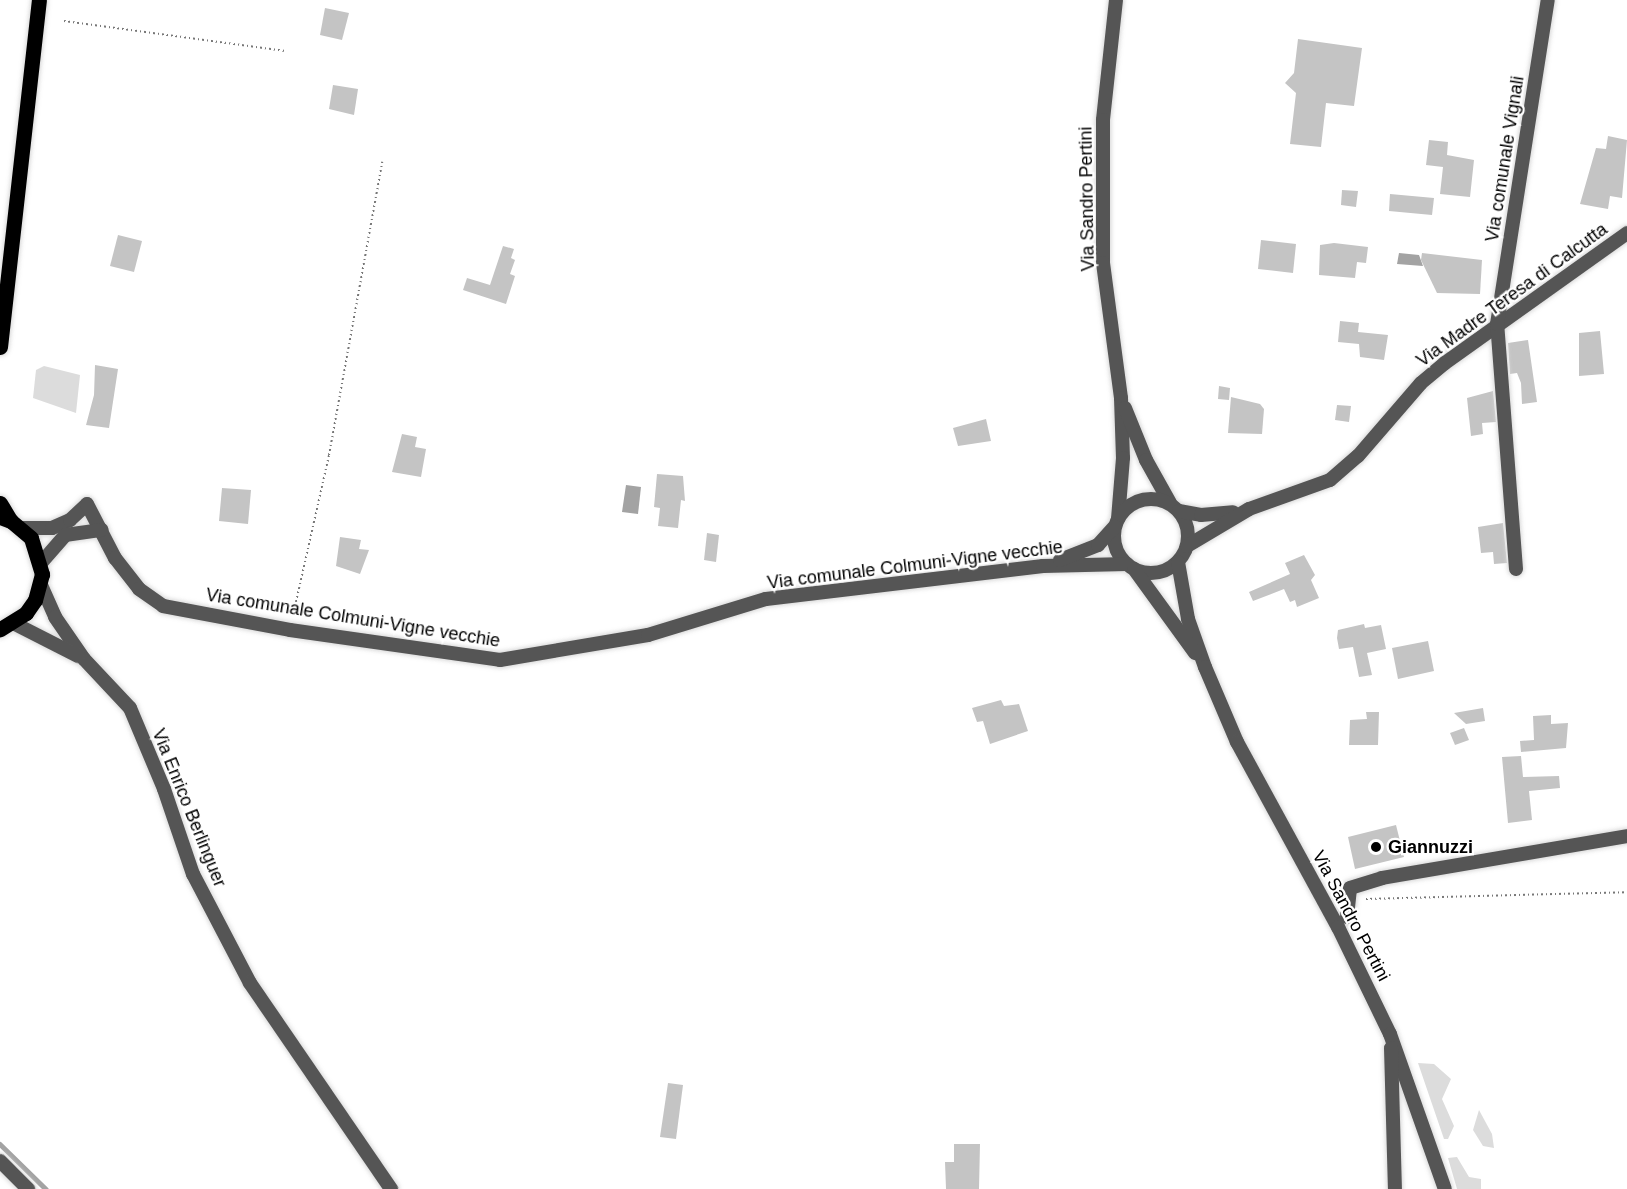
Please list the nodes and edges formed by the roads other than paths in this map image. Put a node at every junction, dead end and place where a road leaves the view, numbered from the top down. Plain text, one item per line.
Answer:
1 (39, 0) edge
2 (1116, 0) edge
3 (1548, 0) edge
4 (1627, 233) edge
5 (1497, 324) junction
6 (0, 347) edge
7 (1121, 398) junction
8 (0, 503) edge
9 (1175, 507) junction
10 (1249, 509) junction
11 (11, 522) edge
12 (1117, 523) junction
13 (102, 530) junction
14 (1187, 546) junction
15 (1178, 562) junction
16 (41, 563) junction
17 (1043, 566) junction
18 (1130, 566) junction
19 (1516, 569) dead end
20 (41, 585) junction
21 (7, 626) edge
22 (84, 659) junction
23 (1205, 667) junction
24 (1627, 836) edge
25 (1347, 917) road end
26 (1390, 1034) junction
27 (0, 1161) edge
28 (28, 1189) edge
29 (391, 1189) edge
30 (1395, 1189) edge
31 (1444, 1189) edge

1 - 6 main road
2 - 7 street, Via Sandro Pertini
3 - 5 street, Via comunale Vignali
4 - 5 street, Via Madre Teresa di Calcutta
5 - 10 street, Via Madre Teresa di Calcutta
5 - 19 street, Via comunale Vignali
7 - 9 street
7 - 12 street
8 - 11 main road
9 - 10 street, Via Madre Teresa di Calcutta
9 - 12 street
9 - 14 street
10 - 14 street, Via Madre Teresa di Calcutta
11 - 13 street, Via comunale Colmuni-Vigne vecchie
11 - 16 main road
12 - 17 street
12 - 18 street
13 - 16 street
13 - 17 street, Via comunale Colmuni-Vigne vecchie
14 - 15 street
15 - 18 street
15 - 23 street, Via Sandro Pertini
16 - 20 main road
17 - 18 street, Via comunale Colmuni-Vigne vecchie
18 - 23 street, Via Sandro Pertini
20 - 21 main road
20 - 22 street, Via Enrico Berlinguer
21 - 22 street, Via Enrico Berlinguer
22 - 29 street, Via Enrico Berlinguer
23 - 26 street, Via Sandro Pertini
24 - 25 street
26 - 30 street
26 - 31 street, Via Sandro Pertini
27 - 28 street

